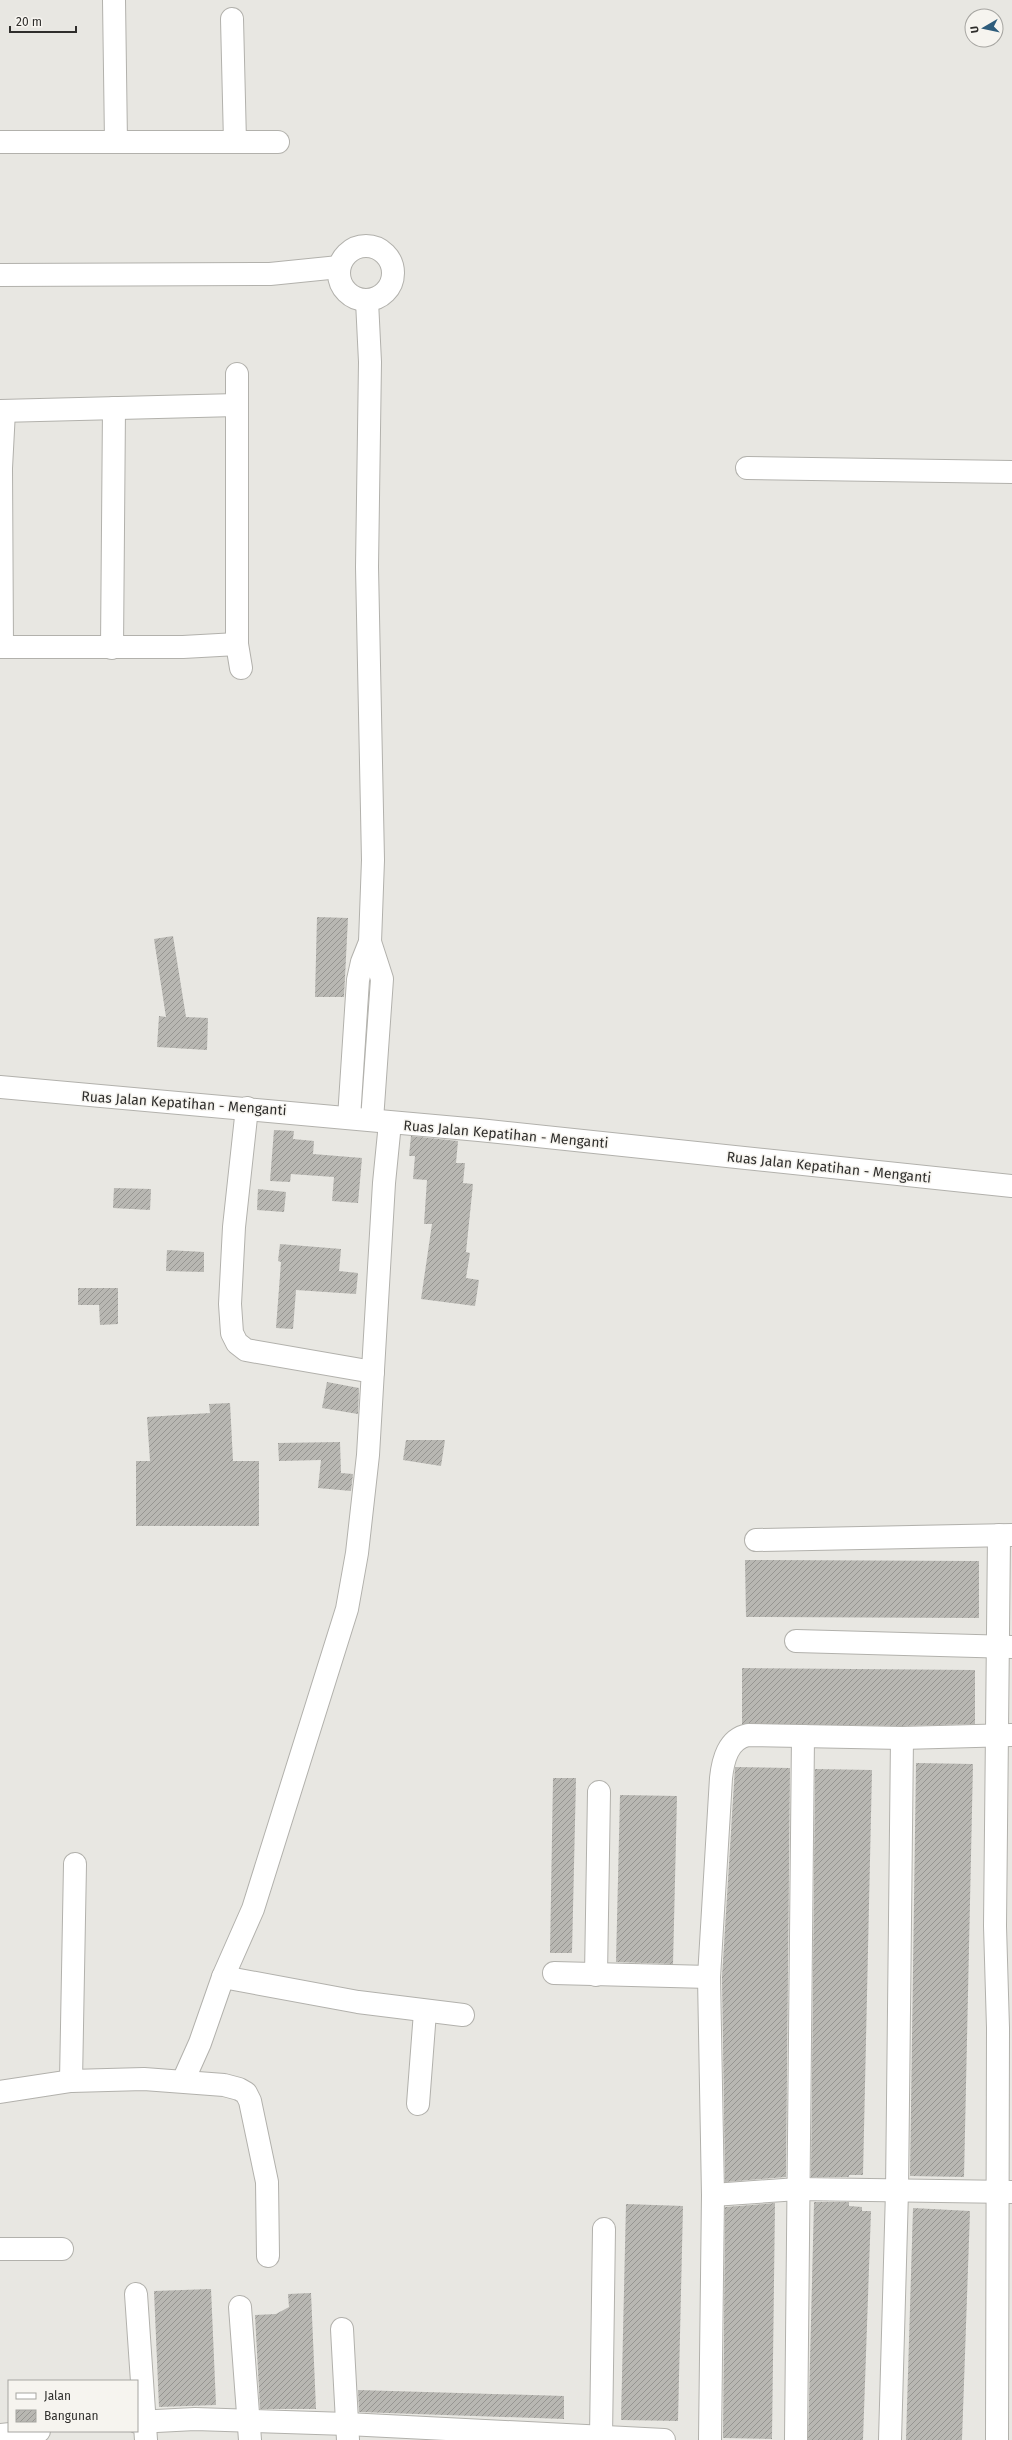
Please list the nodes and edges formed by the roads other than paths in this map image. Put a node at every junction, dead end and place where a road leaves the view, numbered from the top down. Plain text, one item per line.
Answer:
1 (114, 0) edge
2 (232, 19) dead end
3 (0, 142) edge
4 (116, 142) junction
5 (235, 142) junction
6 (278, 142) dead end
7 (339, 267) junction
8 (0, 275) edge
9 (366, 301) junction
10 (236, 374) dead end
11 (237, 406) junction
12 (114, 408) junction
13 (2, 411) edge
14 (748, 468) dead end
15 (1012, 472) edge
16 (237, 644) junction
17 (1, 646) edge
18 (112, 648) junction
19 (241, 668) dead end
20 (370, 942) junction
21 (0, 1087) edge
22 (247, 1108) junction
23 (349, 1118) junction
24 (381, 1121) junction
25 (1012, 1186) edge
26 (374, 1372) junction
27 (1006, 1535) edge
28 (756, 1540) dead end
29 (796, 1641) dead end
30 (1005, 1647) edge
31 (1005, 1735) edge
32 (802, 1736) junction
33 (902, 1738) junction
34 (599, 1792) dead end
35 (1004, 1839) edge
36 (75, 1864) dead end
37 (1012, 1895) edge
38 (996, 1910) junction
39 (554, 1973) dead end
40 (596, 1975) junction
41 (223, 1977) junction
42 (709, 1977) junction
43 (425, 2012) junction
44 (463, 2015) dead end
45 (1005, 2022) edge
46 (71, 2081) junction
47 (183, 2081) junction
48 (0, 2092) edge
49 (418, 2104) dead end
50 (798, 2189) junction
51 (897, 2191) junction
52 (1004, 2192) edge
53 (713, 2195) junction
54 (604, 2229) dead end
55 (0, 2249) edge
56 (62, 2249) dead end
57 (268, 2256) dead end
58 (136, 2294) dead end
59 (240, 2307) dead end
60 (342, 2329) dead end
61 (143, 2428) edge
62 (249, 2430) edge
63 (29, 2432) edge
64 (348, 2432) edge
65 (0, 2435) edge
66 (601, 2436) junction
67 (664, 2440) edge
68 (710, 2440) edge
69 (796, 2440) edge
70 (890, 2440) edge
71 (997, 2440) edge

1 - 4 street
2 - 5 street
3 - 4 street
4 - 5 street
5 - 6 street
7 - 8 street
7 - 9 street
7 - 9 street
9 - 20 street
10 - 11 street
11 - 12 street
11 - 16 street
12 - 13 street
12 - 18 street
13 - 17 street
14 - 15 street
16 - 18 street
16 - 19 street
17 - 18 street
20 - 23 street
20 - 24 street
21 - 22 street, Ruas Jalan Kepatihan - Menganti
22 - 23 street, Ruas Jalan Kepatihan - Menganti
22 - 26 street
23 - 24 street, Ruas Jalan Kepatihan - Menganti
24 - 25 street, Ruas Jalan Kepatihan - Menganti
24 - 26 street
26 - 41 street
27 - 28 street
27 - 30 street
29 - 30 street
30 - 31 street
31 - 33 street
31 - 35 street
32 - 33 street
32 - 42 street
32 - 50 street
33 - 51 street
34 - 40 street
35 - 38 street
36 - 46 street
37 - 38 street
38 - 45 street
39 - 40 street
40 - 42 street
41 - 43 street
41 - 47 street
42 - 53 street
43 - 44 street
43 - 49 street
45 - 52 street
46 - 47 street
46 - 48 street
47 - 57 street
50 - 51 street
50 - 53 street
50 - 69 street
51 - 52 street
51 - 70 street
52 - 71 street
53 - 68 street
54 - 66 street
55 - 56 street
58 - 61 street
59 - 62 street
60 - 64 street
61 - 62 street
62 - 64 street
63 - 65 street
64 - 66 street
66 - 67 street

